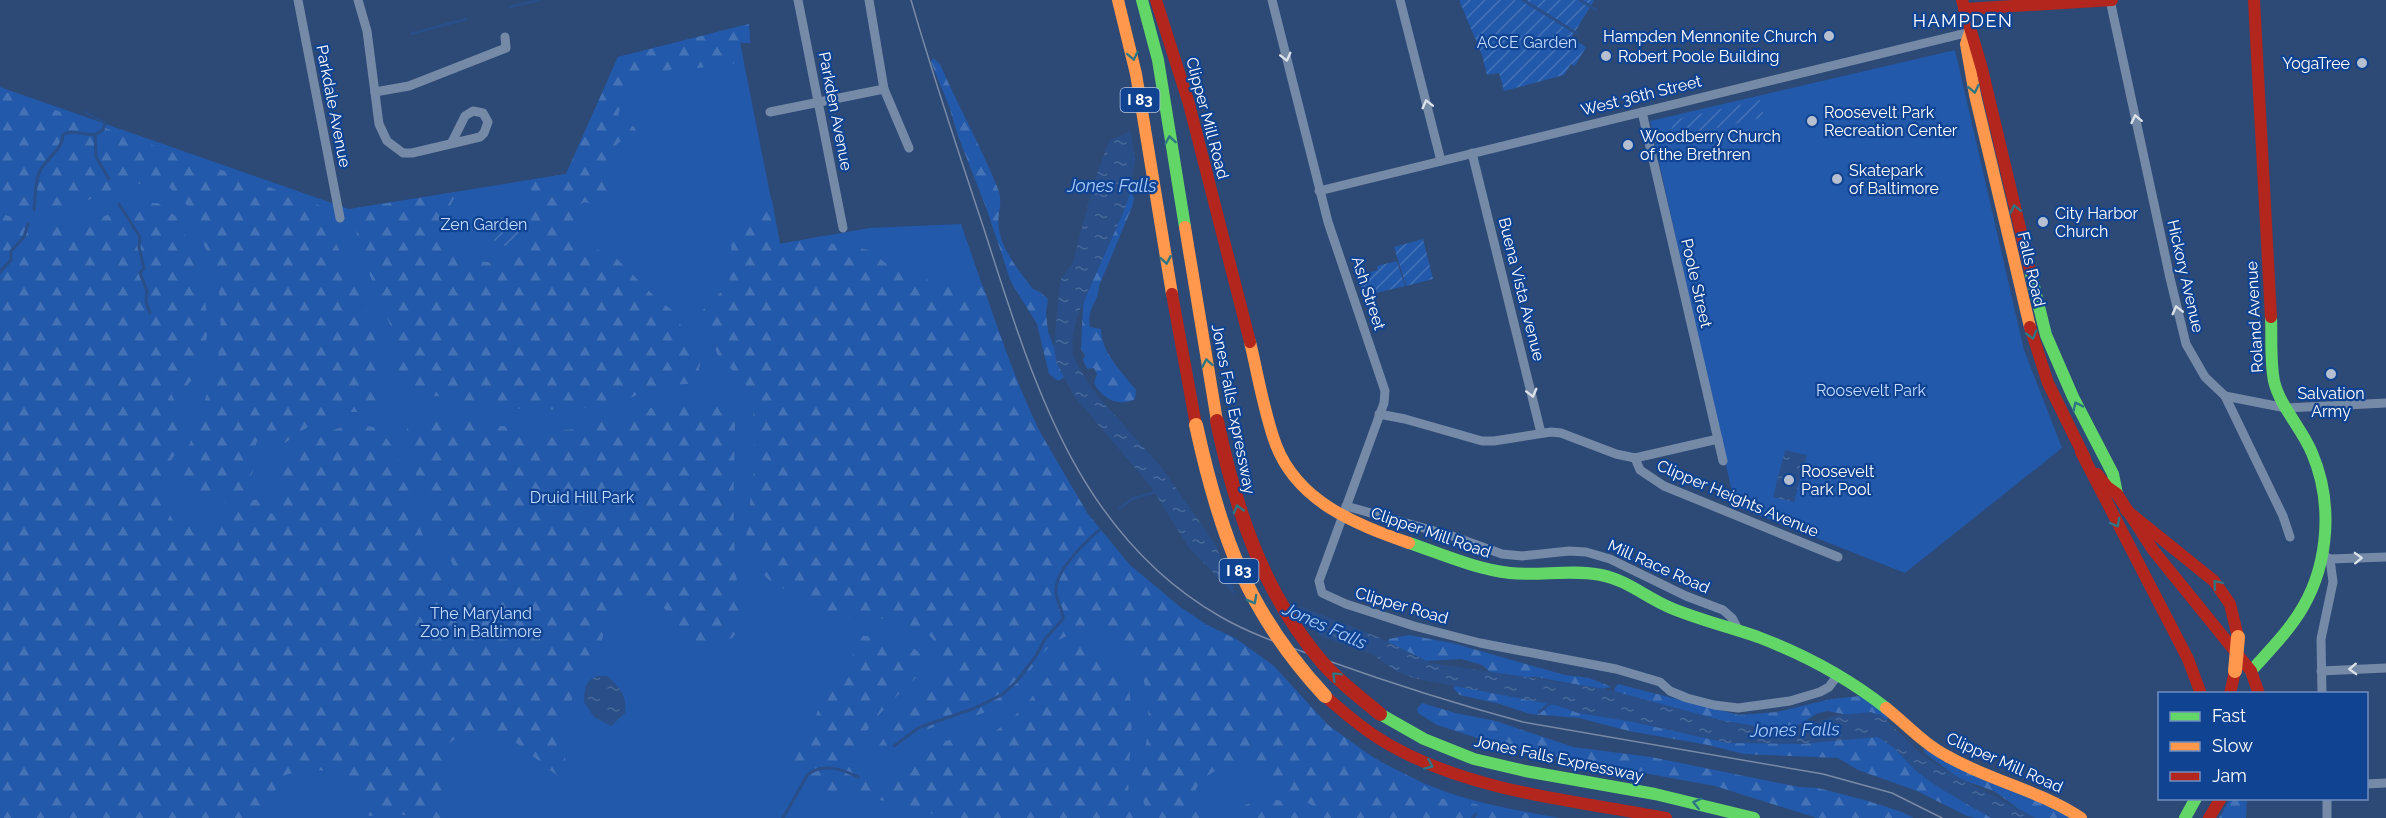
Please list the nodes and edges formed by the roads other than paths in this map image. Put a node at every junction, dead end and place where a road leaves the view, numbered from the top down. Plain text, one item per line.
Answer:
1 (298, 0) edge
2 (358, 0) edge
3 (798, 0) edge
4 (869, 0) edge
5 (1118, 0) edge
6 (1142, 0) edge
7 (1156, 0) edge
8 (1272, 0) edge
9 (1400, 0) edge
10 (2111, 0) edge
11 (2254, 0) edge
12 (1963, 4) edge
13 (1970, 32) junction
14 (505, 37) dead end
15 (884, 89) junction
16 (375, 92) junction
17 (819, 101) junction
18 (770, 112) dead end
19 (1642, 112) junction
20 (451, 144) dead end
21 (909, 148) dead end
22 (1473, 153) junction
23 (1441, 161) junction
24 (1319, 190) junction
25 (340, 218) dead end
26 (843, 228) dead end
27 (2224, 396) junction
28 (2386, 403) edge
29 (2286, 408) junction
30 (1379, 414) junction
31 (1541, 433) junction
32 (1718, 439) junction
33 (2081, 452) junction
34 (1635, 458) junction
35 (1723, 461) dead end
36 (2116, 494) junction
37 (2126, 510) junction
38 (1344, 512) junction
39 (2290, 537) dead end
40 (2386, 556) edge
41 (1838, 557) dead end
42 (2326, 557) junction
43 (1320, 590) joint
44 (1739, 632) junction
45 (2386, 668) edge
46 (2252, 671) junction
47 (2321, 671) junction
48 (1837, 676) junction
49 (2201, 692) edge
50 (2230, 692) edge
51 (2259, 692) edge
52 (2322, 692) edge
53 (2386, 783) edge
54 (2368, 784) edge
55 (2183, 800) edge
56 (2195, 800) edge
57 (2221, 800) edge
58 (2327, 800) edge
59 (1666, 818) edge
60 (1754, 818) edge
61 (2080, 818) edge
62 (2172, 818) edge
63 (2185, 818) edge
64 (2209, 818) edge
65 (2328, 818) edge

1 - 25 street, Parkdale Avenue
2 - 16 street
3 - 17 street, Parkden Avenue
4 - 15 street
5 -> 59 main road, I 83, bridge
60 -> 6 main road, Jones Falls Expressway / I 83, bridge
7 - 38 main road, Clipper Mill Road
8 -> 24 street, Ash Street
23 -> 9 street
10 - 12 main road
27 -> 10 street, Hickory Avenue
11 - 29 main road, Roland Avenue
12 - 13 main road, Falls Road
13 - 19 street, West 36th Street
13 -> 33 main road, Falls Road
36 -> 13 main road, Falls Road
14 - 16 street
15 - 17 street
15 - 21 street
16 - 20 street
17 - 18 street
17 - 26 street, Parkden Avenue
19 - 22 street, West 36th Street
19 - 32 street, Poole Street
22 - 23 street, West 36th Street
22 -> 31 street, Buena Vista Avenue
23 - 24 street, West 36th Street
24 - 30 street, Ash Street
27 - 29 street
27 - 39 street, Hickory Avenue
28 - 29 street
29 - 42 main road, Roland Avenue
30 - 31 street, Clipper Heights Avenue
30 - 38 street, Ash Street
31 - 34 street, Clipper Heights Avenue
32 - 34 street, Clipper Heights Avenue
32 - 35 street, Poole Street
33 - 36 main road, Falls Road
33 -> 49 main road
34 - 41 street, Clipper Heights Avenue
36 - 37 main road, Falls Road
37 - 46 main road, Falls Road
50 -> 37 main road, bridge
38 - 43 street, Ash Street
38 - 44 main road, Clipper Mill Road
38 - 44 street, Mill Race Road
42 -> 40 street
42 - 46 main road, Roland Avenue
42 - 47 street
43 - 48 street, Clipper Road
44 - 48 main road, Clipper Mill Road
45 -> 47 street
46 - 51 main road, Falls Road
47 - 52 street
48 - 61 main road, Clipper Mill Road
53 - 54 street
55 - 62 main road
56 - 63 main road
57 - 64 main road
58 - 65 street

